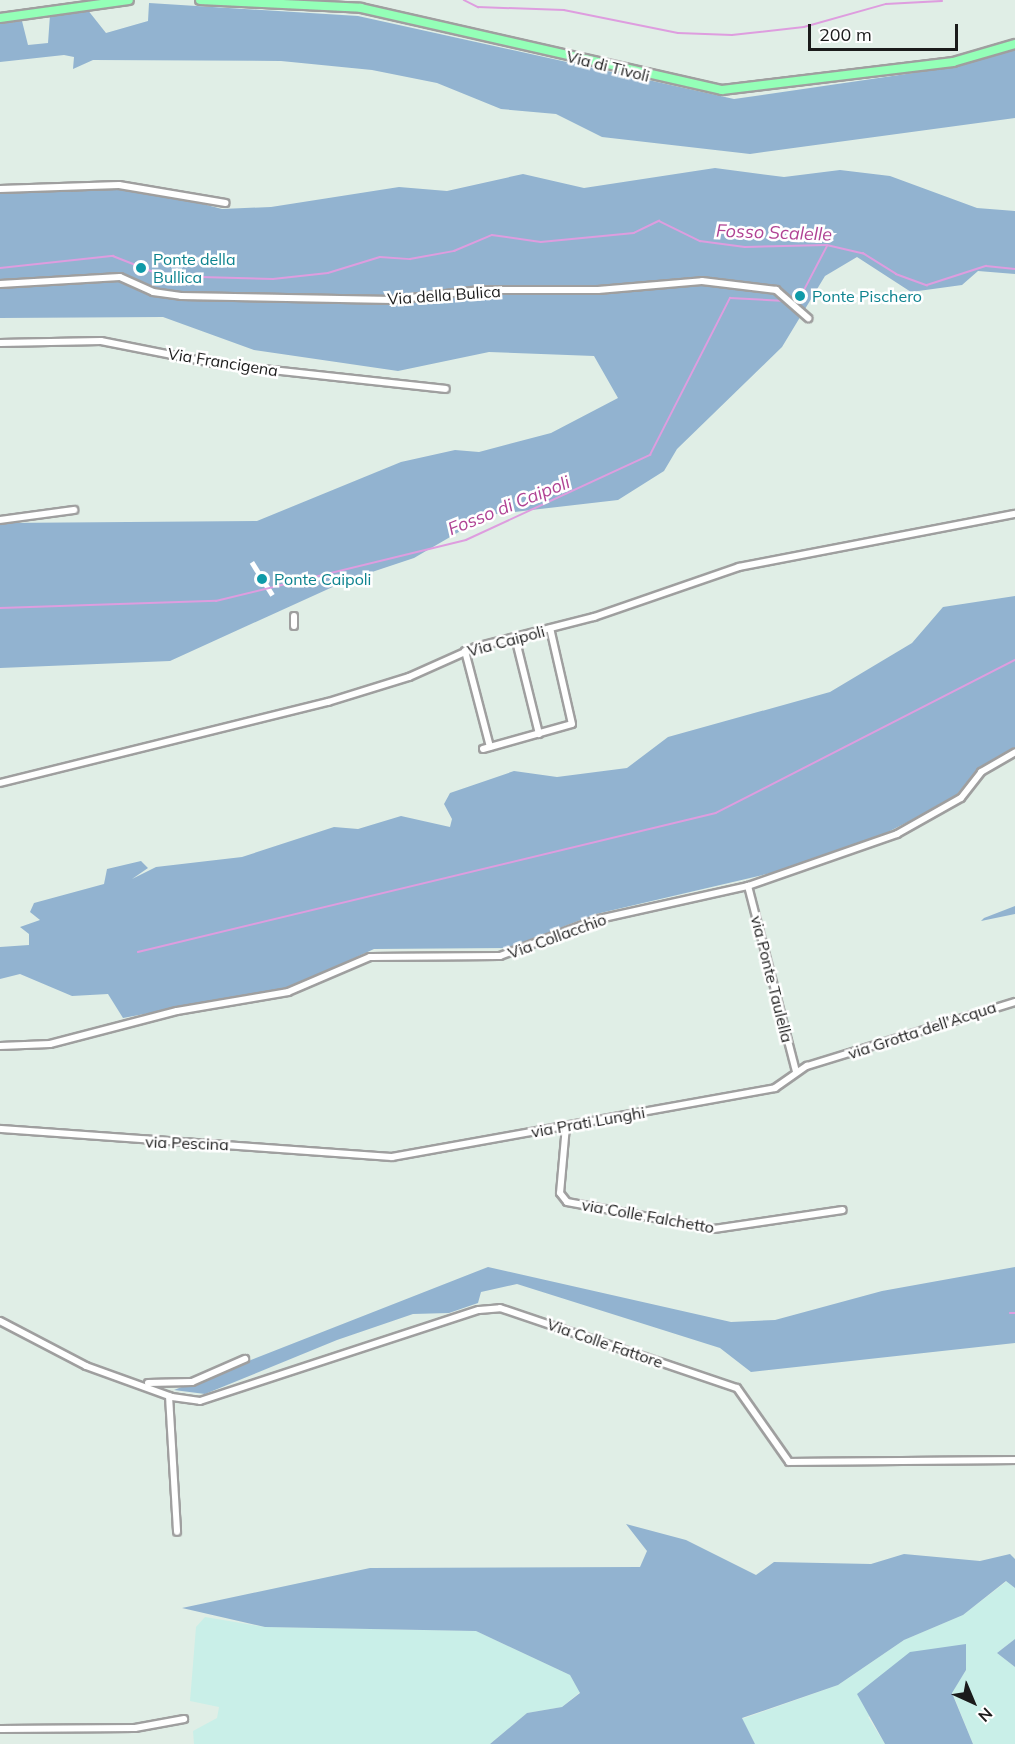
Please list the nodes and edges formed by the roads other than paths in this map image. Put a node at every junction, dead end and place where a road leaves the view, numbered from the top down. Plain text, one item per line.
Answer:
1 (129, 0) edge
2 (200, 0) edge
3 (116, 1) edge
4 (0, 18) edge
5 (1015, 45) edge
6 (0, 189) edge
7 (225, 203) dead end
8 (0, 284) edge
9 (808, 318) dead end
10 (0, 343) edge
11 (446, 389) dead end
12 (74, 510) dead end
13 (1015, 514) edge
14 (0, 520) edge
15 (294, 616) dead end
16 (294, 626) dead end
17 (550, 628) junction
18 (515, 637) junction
19 (465, 651) junction
20 (539, 734) junction
21 (1015, 752) edge
22 (0, 783) edge
23 (748, 886) junction
24 (1015, 1002) edge
25 (0, 1046) edge
26 (796, 1072) junction
27 (566, 1126) junction
28 (0, 1129) edge
29 (374, 1157) joint
30 (843, 1210) dead end
31 (0, 1322) edge
32 (245, 1359) dead end
33 (144, 1383) junction
34 (169, 1396) junction
35 (1015, 1460) edge
36 (177, 1532) dead end
37 (184, 1719) dead end
38 (0, 1729) edge

1 - 3 main road
2 - 5 main road, Via di Tivoli
3 - 4 main road
6 - 7 street
8 - 9 street, Via della Bulica
10 - 11 street, Via Francigena
12 - 14 street
13 - 17 street, Via Caipoli
15 - 16 street
17 - 18 street, Via Caipoli
17 - 20 street
18 - 19 street, Via Caipoli
18 - 20 street
19 - 20 street
19 - 22 street, Via Caipoli
21 - 23 street, Via Collacchio
23 - 25 street, Via Collacchio
23 - 26 street, via Ponte Taulella
24 - 26 street, via Grotta dell'Acqua
26 - 27 street, via Prati Lunghi
27 - 29 street, via Prati Lunghi
27 - 30 street, via Colle Falchetto
28 - 29 street, via Pescina
31 - 33 street
32 - 33 street
33 - 34 street
34 - 35 street, Via Colle Fattore
34 - 36 street
37 - 38 street

